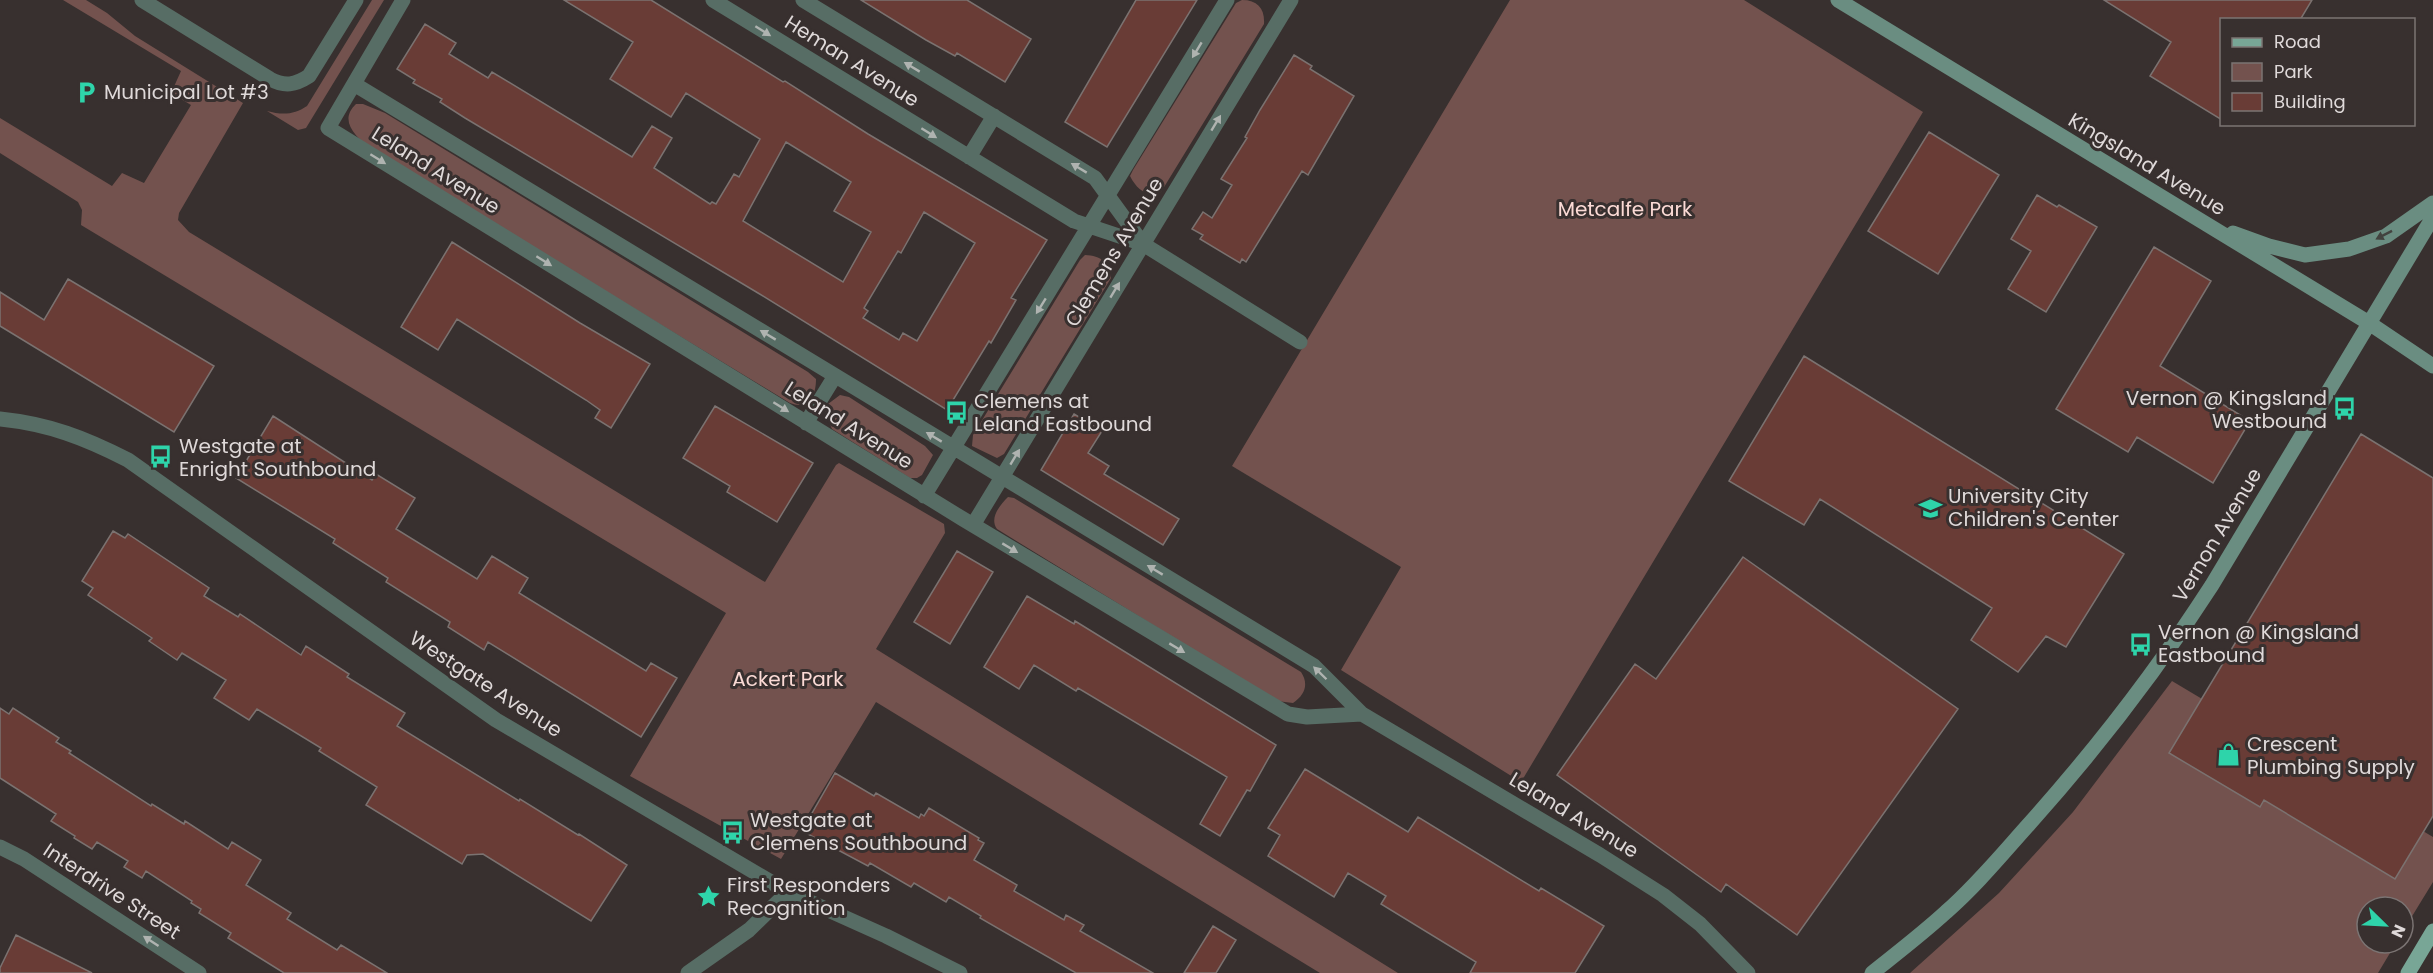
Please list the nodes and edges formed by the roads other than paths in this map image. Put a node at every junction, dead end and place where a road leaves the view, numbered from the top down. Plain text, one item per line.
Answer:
1 (142, 0) edge
2 (356, 0) edge
3 (403, 0) edge
4 (713, 0) edge
5 (803, 0) edge
6 (1227, 0) edge
7 (1838, 0) edge
8 (1288, 1) edge
9 (354, 84) junction
10 (994, 116) junction
11 (969, 157) junction
12 (1108, 197) junction
13 (2433, 203) edge
14 (2433, 217) edge
15 (2198, 219) junction
16 (1090, 227) junction
17 (1143, 244) junction
18 (2369, 323) junction
19 (1300, 342) dead end
20 (2433, 366) edge
21 (835, 376) junction
22 (0, 419) edge
23 (806, 423) junction
24 (954, 448) junction
25 (1002, 478) junction
26 (924, 495) junction
27 (973, 525) junction
28 (1362, 714) junction
29 (0, 847) edge
30 (788, 892) junction
31 (2433, 931) edge
32 (200, 973) edge
33 (688, 973) edge
34 (960, 973) edge
35 (1749, 973) edge
36 (1872, 973) edge
37 (2408, 973) edge

1 - 2 street
3 - 9 street
4 -> 11 street, Heman Avenue
10 -> 5 street, Heman Avenue
6 -> 12 street, Clemens Avenue
7 - 15 street, Kingsland Avenue
17 -> 8 street, Clemens Avenue
21 -> 9 street, Leland Avenue
9 -> 23 street, Leland Avenue
10 - 11 street
12 -> 10 street, Heman Avenue
11 - 16 street, Heman Avenue
12 - 16 street, Clemens Avenue
12 - 17 street, Heman Avenue
13 -> 15 street
14 - 18 street, Vernon Avenue
15 - 18 street, Kingsland Avenue
16 - 17 street, Heman Avenue
16 -> 24 street, Clemens Avenue
17 - 19 street, Heman Avenue
25 -> 17 street, Clemens Avenue
18 - 20 street, Kingsland Avenue
18 - 36 street, Vernon Avenue
21 - 23 street
24 -> 21 street, Leland Avenue
22 - 30 street, Westgate Avenue
23 - 26 street, Leland Avenue
24 - 25 street, Leland Avenue
24 - 26 street, Clemens Avenue
25 - 27 street, Clemens Avenue
28 -> 25 street, Leland Avenue
26 - 27 street, Leland Avenue
27 -> 28 street, Leland Avenue
28 - 35 street, Leland Avenue
32 -> 29 street, Interdrive Street
30 - 33 street
30 - 34 street, Westgate Avenue
31 - 37 main road

